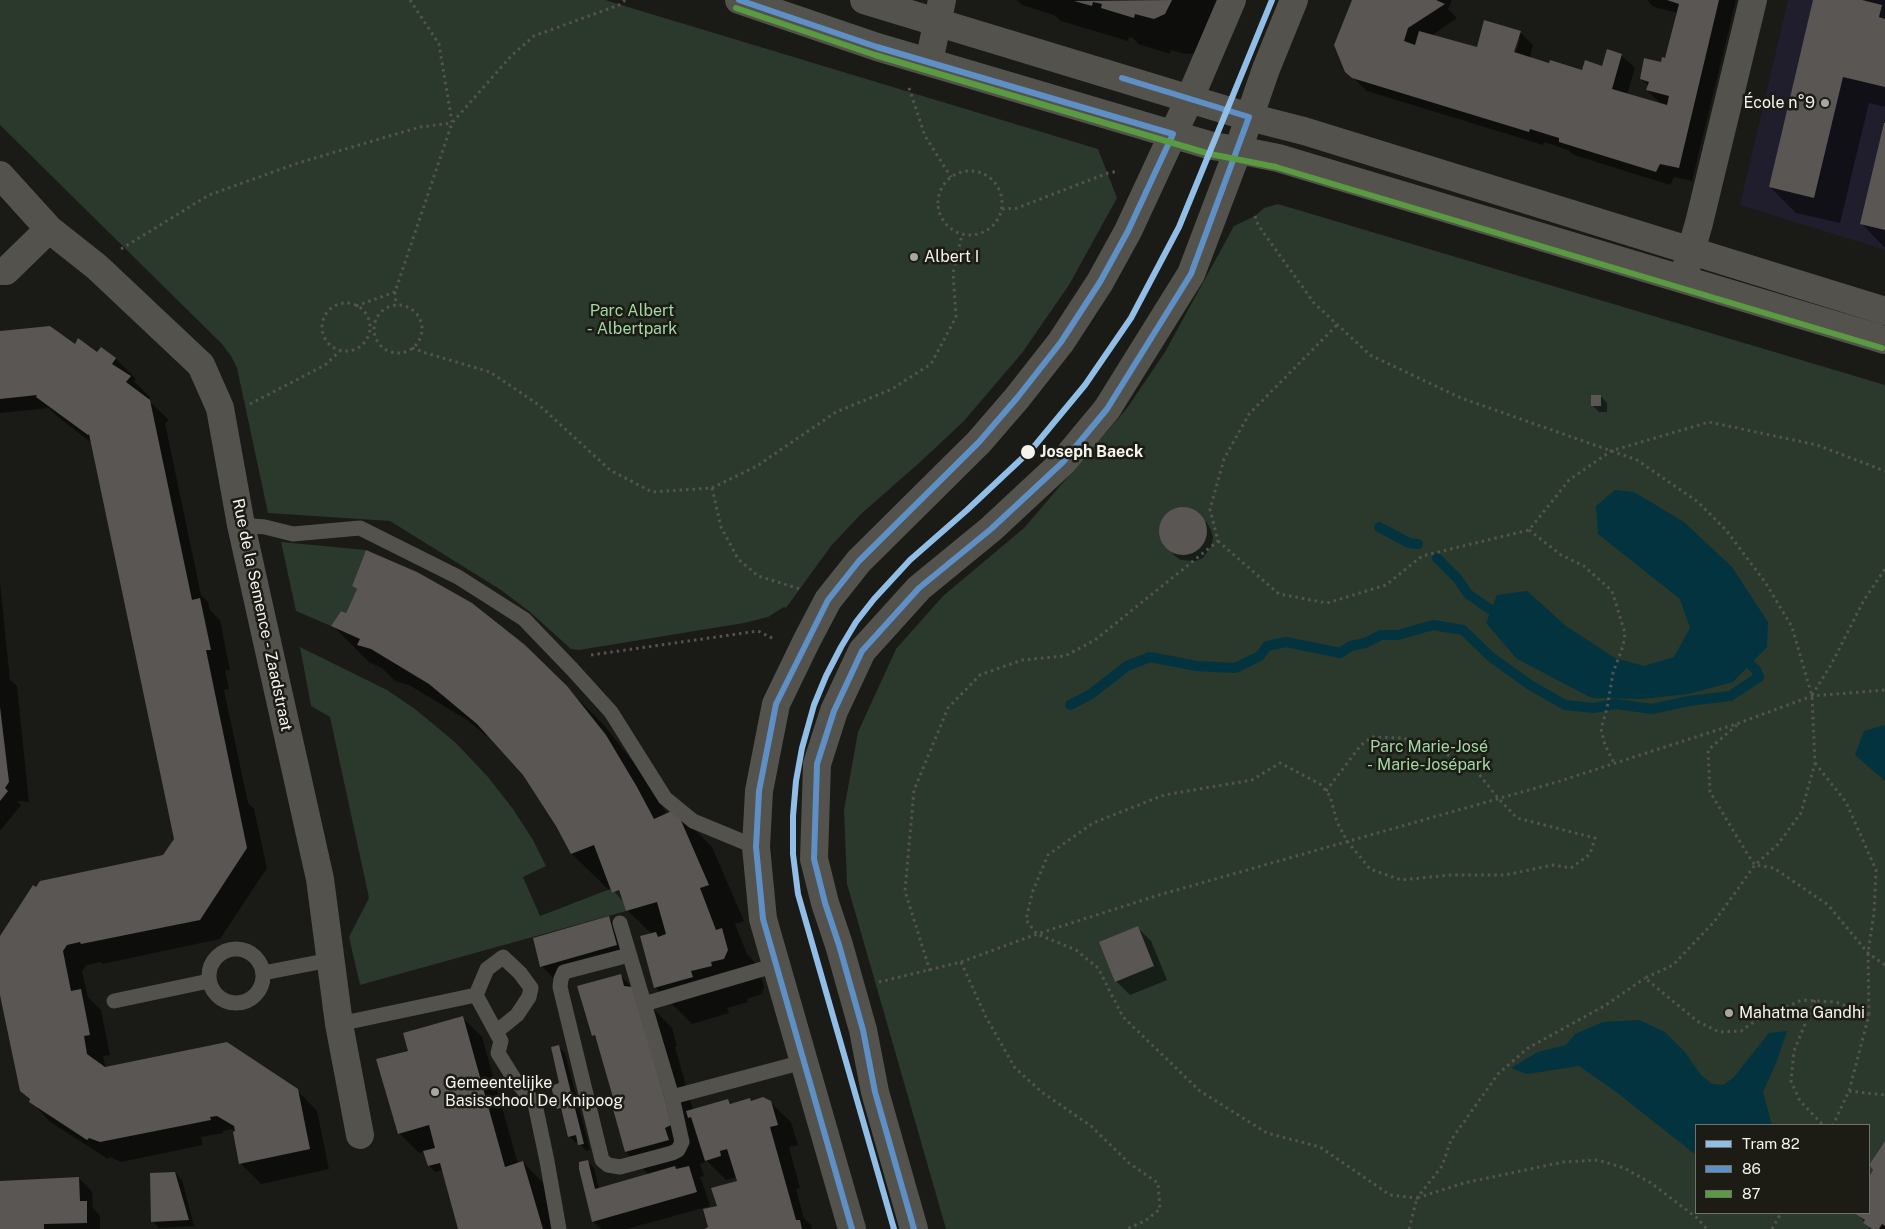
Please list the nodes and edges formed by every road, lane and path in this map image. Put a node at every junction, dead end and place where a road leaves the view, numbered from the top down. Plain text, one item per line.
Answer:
1 (410, 0) edge
2 (624, 0) edge
3 (739, 0) edge
4 (864, 0) edge
5 (1232, 0) edge
6 (1294, 0) edge
7 (1753, 0) edge
8 (939, 11) edge
9 (928, 62) junction
10 (907, 85) dead end
11 (1190, 98) junction
12 (1249, 117) junction
13 (452, 123) junction
14 (1174, 134) junction
15 (1238, 150) junction
16 (1119, 172) dead end
17 (0, 175) edge
18 (951, 177) junction
19 (1002, 209) junction
20 (1255, 216) dead end
21 (49, 229) junction
22 (962, 234) junction
23 (118, 250) dead end
24 (1691, 250) junction
25 (0, 271) edge
26 (1683, 280) junction
27 (395, 292) junction
28 (396, 305) junction
29 (356, 306) junction
30 (1885, 311) edge
31 (1337, 325) junction
32 (372, 330) junction
33 (1885, 340) edge
34 (412, 348) junction
35 (340, 351) junction
36 (243, 407) dead end
37 (1611, 451) junction
38 (1885, 471) edge
39 (712, 488) junction
40 (240, 525) junction
41 (1529, 530) junction
42 (1218, 541) junction
43 (1885, 569) edge
44 (802, 590) dead end
45 (774, 639) dead end
46 (591, 655) dead end
47 (1885, 690) edge
48 (1812, 696) junction
49 (1739, 723) junction
50 (1614, 763) junction
51 (1815, 763) junction
52 (1326, 791) junction
53 (1498, 798) junction
54 (1348, 841) junction
55 (756, 846) junction
56 (1755, 865) junction
57 (620, 923) dead end
58 (1037, 934) junction
59 (1868, 953) junction
60 (630, 955) junction
61 (330, 960) junction
62 (961, 962) junction
63 (776, 965) junction
64 (1885, 965) edge
65 (930, 970) junction
66 (262, 972) junction
67 (1645, 978) junction
68 (209, 981) junction
69 (876, 983) dead end
70 (476, 995) junction
71 (1816, 1000) junction
72 (114, 1001) dead end
73 (644, 1004) junction
74 (1869, 1014) junction
75 (339, 1024) junction
76 (496, 1032) junction
77 (803, 1062) junction
78 (1849, 1092) junction
79 (1885, 1095) edge
80 (672, 1097) junction
81 (1822, 1124) edge
82 (1834, 1124) edge
83 (360, 1135) dead end
84 (1417, 1198) junction
85 (1780, 1214) edge
86 (559, 1229) edge
87 (852, 1229) edge
88 (914, 1229) edge
89 (1126, 1229) edge
90 (1409, 1229) edge
91 (1707, 1229) edge
92 (1772, 1229) edge

1 - 13 path
2 - 13 path
3 - 9 street
4 - 8 street
5 - 11 street
6 - 12 street
7 - 24 street
8 - 9 street
8 - 11 street
9 - 14 street
10 - 18 path
11 - 12 street
11 - 14 street
12 - 15 street
12 - 24 street
13 - 23 path
13 - 27 path
14 - 15 street
14 - 55 street
15 - 26 street
15 - 88 street
16 - 19 path
17 - 21 street, Rue de la Semence - Zaadstraat
18 - 19 path
18 - 22 path
19 - 22 path
20 - 31 path
21 - 25 street
21 - 40 street, Rue de la Semence - Zaadstraat
22 - 39 path
24 - 26 street
24 - 30 street
26 - 33 street
27 - 28 path
27 - 29 path
28 - 32 path
28 - 34 path
29 - 32 path
29 - 35 path
31 - 37 path
31 - 42 path
32 - 34 path
32 - 35 path
34 - 39 path
35 - 36 path
37 - 38 path
37 - 41 path
37 - 48 path
39 - 44 path
40 - 55 lane
40 - 61 street, Rue de la Semence - Zaadstraat
41 - 42 path
41 - 50 path
42 - 65 path
43 - 48 path
45 - 46 path
47 - 48 path
48 - 49 path
48 - 51 path
49 - 50 path
49 - 56 path
50 - 53 path
51 - 56 path
51 - 59 path
52 - 53 path
52 - 54 path
52 - 58 path
53 - 54 path
53 - 54 path
54 - 58 path
55 - 63 street
56 - 59 path
56 - 67 path
57 - 60 lane
58 - 62 path
58 - 84 path
59 - 64 path
59 - 74 path
60 - 73 lane
60 - 80 lane
61 - 66 lane
61 - 75 street, Rue de la Semence - Zaadstraat
62 - 65 path
62 - 89 path
63 - 73 lane
63 - 77 street
65 - 69 path
66 - 68 lane
66 - 68 lane
67 - 71 path
67 - 84 path
68 - 72 lane
70 - 75 lane
70 - 76 lane
70 - 76 lane
71 - 74 path
71 - 81 path
73 - 80 lane
74 - 78 path
75 - 83 street, Rue de la Semence - Zaadstraat
76 - 86 lane
77 - 80 lane
77 - 87 street
78 - 79 path
78 - 82 path
84 - 90 path
84 - 91 path
85 - 92 path

